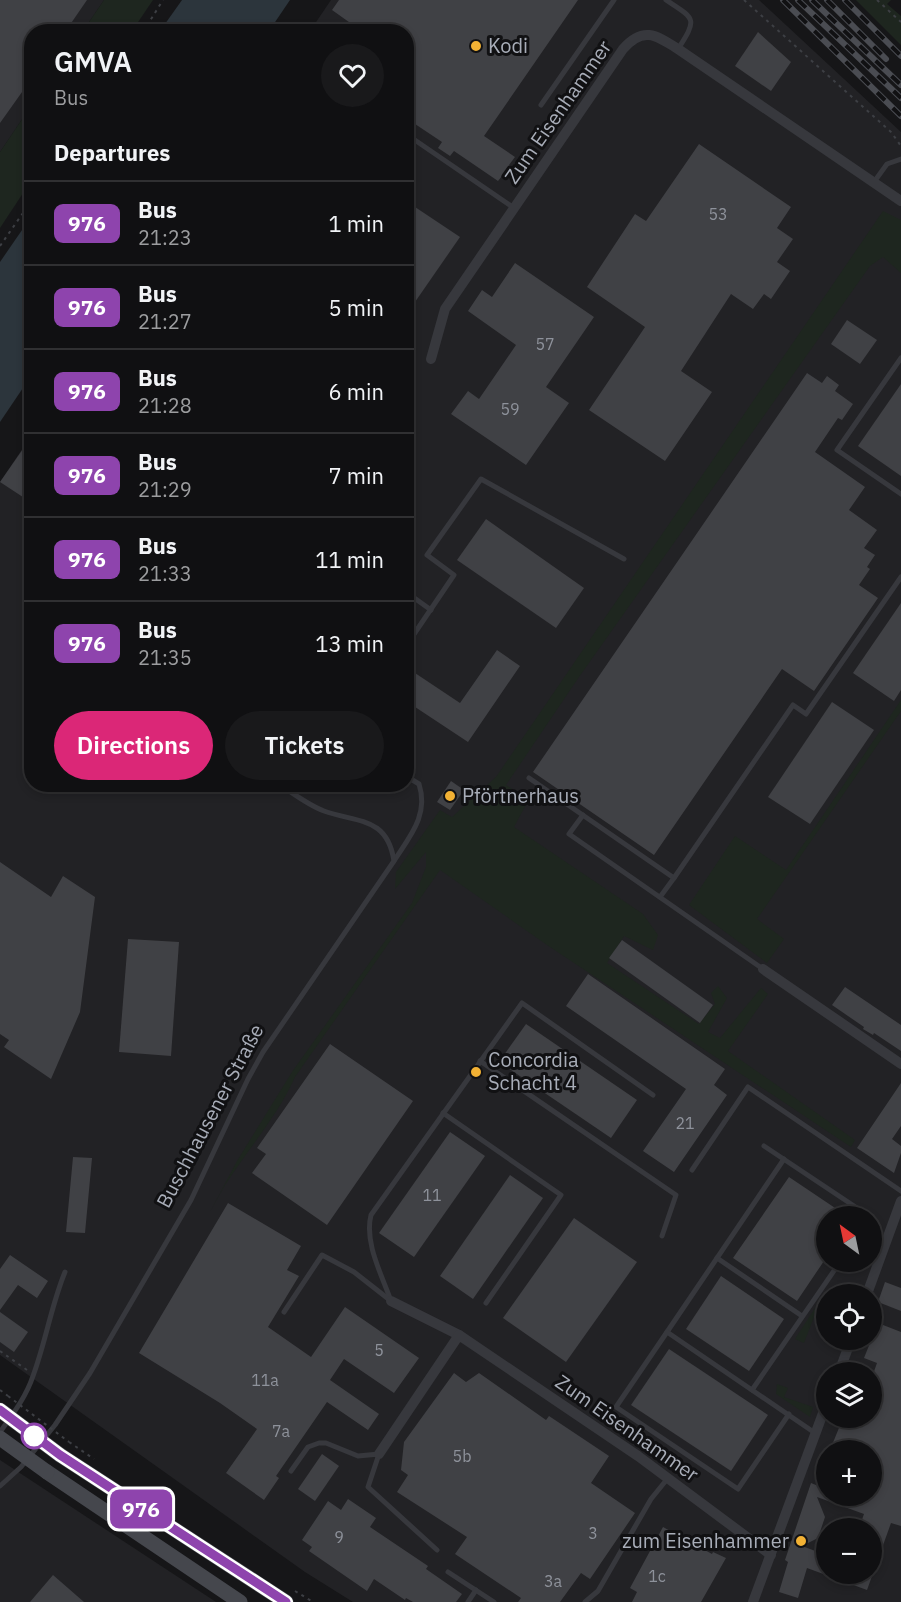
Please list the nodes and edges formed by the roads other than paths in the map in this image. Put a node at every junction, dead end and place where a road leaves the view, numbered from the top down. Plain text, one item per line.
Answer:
1 (614, 0) edge
2 (666, 0) edge
3 (678, 49) junction
4 (542, 105) dead end
5 (414, 139) edge
6 (901, 159) edge
7 (873, 183) junction
8 (901, 201) edge
9 (514, 208) junction
10 (901, 358) edge
11 (431, 359) dead end
12 (901, 494) edge
13 (624, 560) dead end
14 (901, 577) edge
15 (414, 598) edge
16 (431, 610) junction
17 (414, 634) edge
18 (529, 778) dead end
19 (414, 781) edge
20 (292, 792) edge
21 (583, 814) junction
22 (394, 861) junction
23 (674, 878) junction
24 (660, 897) junction
25 (764, 969) joint
26 (480, 1061) junction
27 (901, 1064) edge
28 (653, 1095) dead end
29 (443, 1113) junction
30 (764, 1146) dead end
31 (784, 1159) junction
32 (692, 1170) dead end
33 (901, 1191) edge
34 (901, 1201) edge
35 (854, 1206) edge
36 (662, 1236) dead end
37 (717, 1258) junction
38 (65, 1272) dead end
39 (833, 1272) edge
40 (871, 1284) edge
41 (391, 1301) junction
42 (486, 1303) dead end
43 (285, 1312) dead end
44 (802, 1316) junction
45 (667, 1332) junction
46 (459, 1335) junction
47 (753, 1390) junction
48 (4, 1403) edge
49 (789, 1414) junction
50 (817, 1428) edge
51 (0, 1432) edge
52 (816, 1432) junction
53 (0, 1438) edge
54 (379, 1454) junction
55 (291, 1471) dead end
56 (668, 1478) junction
57 (0, 1486) edge
58 (437, 1550) dead end
59 (771, 1555) junction
60 (447, 1572) dead end
61 (476, 1590) junction
62 (240, 1602) edge
63 (286, 1602) edge
64 (468, 1602) edge
65 (494, 1602) edge
66 (585, 1602) edge
67 (753, 1602) edge

1 - 4 lane
2 - 3 lane
3 - 7 street, Zum Eisenhammer
3 - 9 street, Zum Eisenhammer
5 - 9 lane
6 - 7 lane
7 - 8 street, Zum Eisenhammer
9 - 11 street, Zum Eisenhammer
10 - 12 lane
13 - 16 lane
14 - 23 lane
15 - 16 lane
16 - 17 lane
18 - 21 lane
19 - 22 lane, Buschhausener Straße
20 - 22 lane
21 - 23 lane
21 - 24 lane
22 - 57 lane, Buschhausener Straße
23 - 24 lane
24 - 25 lane
25 - 27 street
26 - 28 lane
26 - 29 lane
26 - 36 lane
29 - 41 lane
29 - 42 lane
30 - 31 lane
31 - 35 lane
31 - 37 lane
32 - 33 lane
34 - 40 street
37 - 44 lane
37 - 45 lane
38 - 51 lane
39 - 44 lane
41 - 43 lane
41 - 46 street, Zum Eisenhammer
44 - 47 lane
45 - 47 lane
45 - 49 lane
46 - 54 street
46 - 56 street, Zum Eisenhammer
47 - 49 lane
48 - 63 main road, bridge
49 - 52 lane
50 - 52 street
52 - 59 street
53 - 62 main road, bridge
54 - 55 lane
54 - 58 lane
56 - 59 street, Zum Eisenhammer
56 - 66 lane
59 - 67 street
60 - 61 lane
61 - 64 lane
61 - 65 lane

